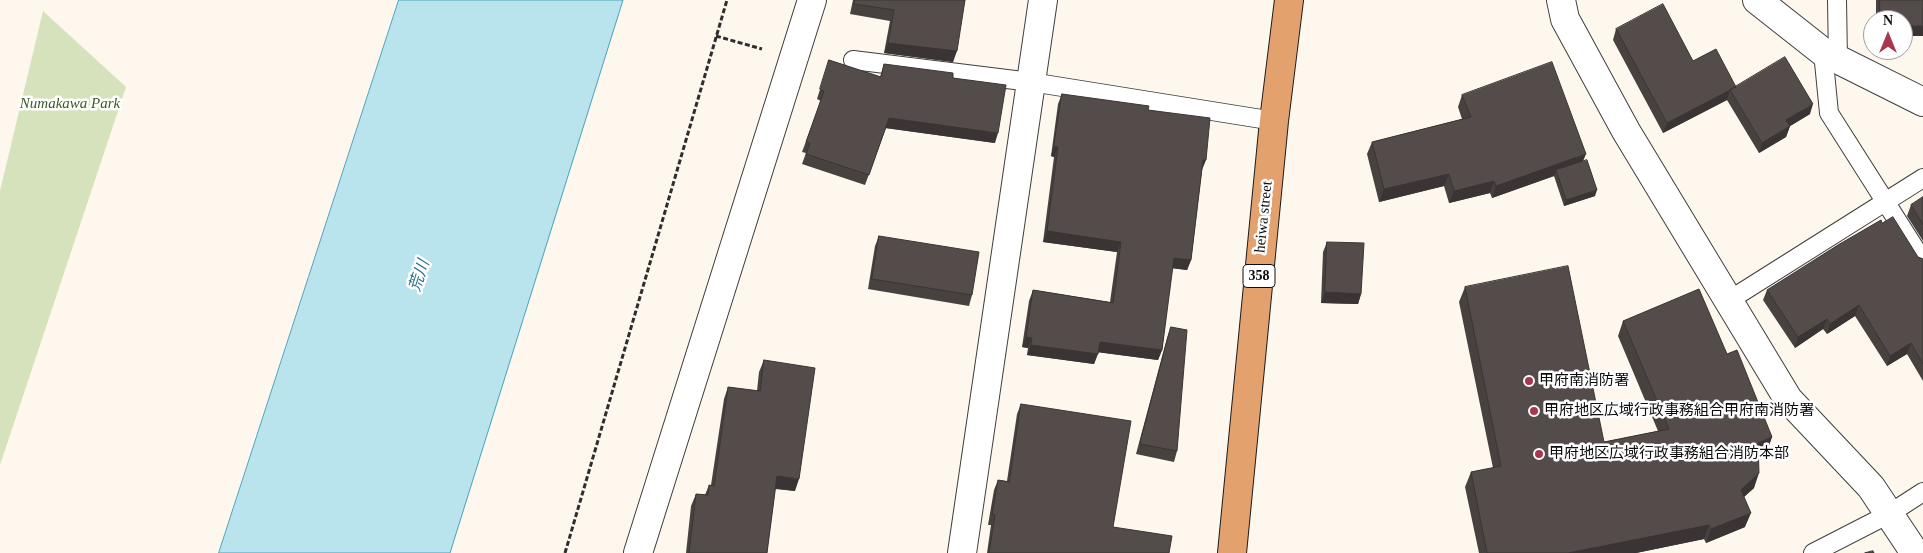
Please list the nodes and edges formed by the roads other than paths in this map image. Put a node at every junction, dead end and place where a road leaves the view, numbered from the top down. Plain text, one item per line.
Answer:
1 (812, 0) edge
2 (1043, 0) edge
3 (1289, 0) edge
4 (1561, 0) edge
5 (1756, 0) edge
6 (1837, 0) edge
7 (1831, 56) junction
8 (853, 60) dead end
9 (1031, 82) junction
10 (1923, 102) edge
11 (1274, 121) junction
12 (1923, 178) edge
13 (1886, 202) junction
14 (1923, 261) edge
15 (1728, 301) junction
16 (1923, 492) edge
17 (1889, 514) junction
18 (638, 553) edge
19 (962, 553) edge
20 (1232, 553) edge
21 (1813, 553) edge
22 (1915, 553) edge

1 - 18 street
2 - 9 street
3 - 11 highway, heiwa street / 358
4 - 15 street
5 - 7 street
6 - 7 lane
7 - 10 street
7 - 13 lane
8 - 9 lane
9 - 11 lane
9 - 19 street
11 - 20 highway, heiwa street / 358
12 - 13 lane
13 - 14 lane
13 - 15 lane
15 - 17 street
16 - 17 lane
17 - 21 lane
17 - 22 street

